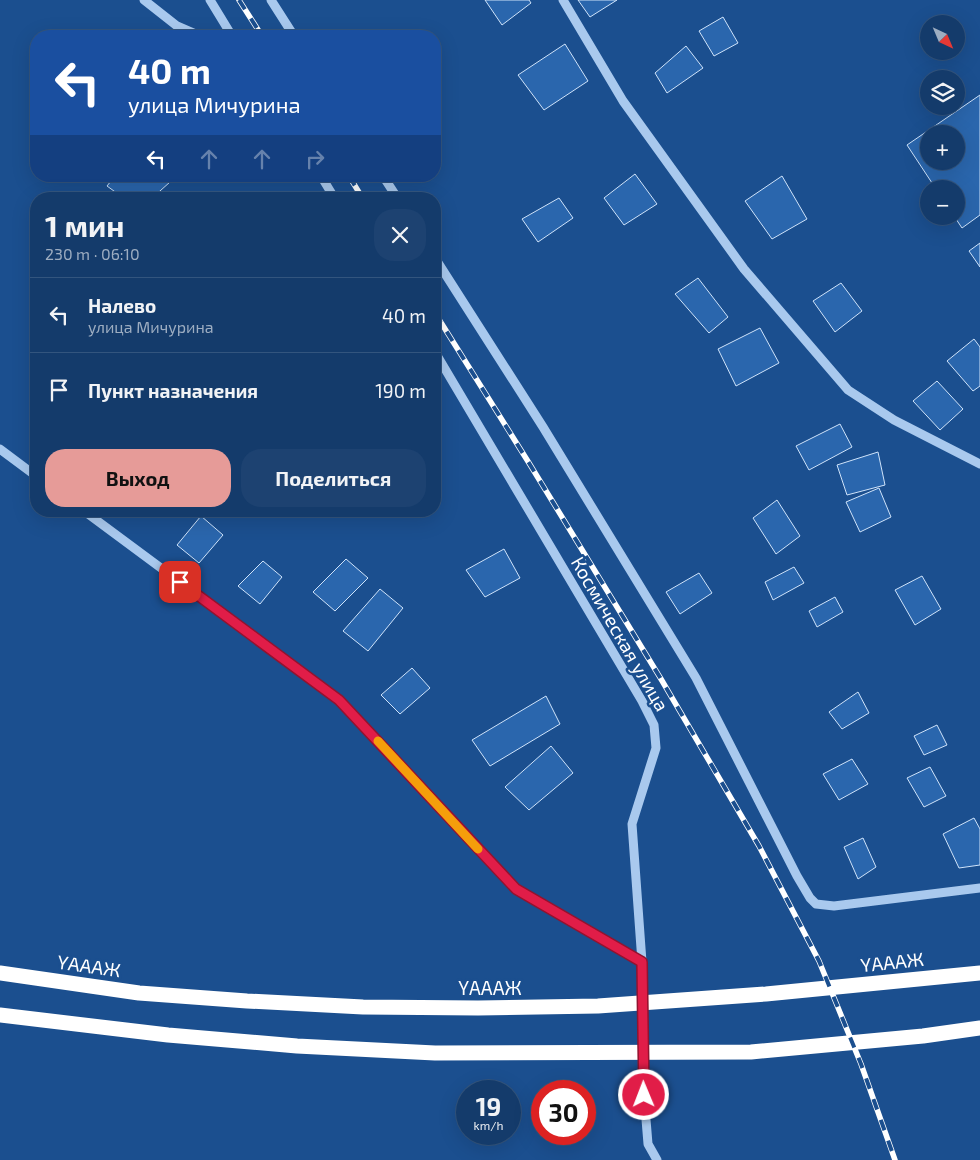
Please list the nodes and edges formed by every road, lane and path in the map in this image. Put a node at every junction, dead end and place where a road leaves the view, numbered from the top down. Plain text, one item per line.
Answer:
1 (144, 0) edge
2 (210, 0) edge
3 (271, 0) edge
4 (563, 0) edge
5 (187, 30) edge
6 (228, 30) edge
7 (290, 30) edge
8 (441, 267) edge
9 (441, 362) edge
10 (0, 449) edge
11 (980, 464) edge
12 (30, 472) edge
13 (92, 517) edge
14 (980, 888) edge
15 (642, 962) junction
16 (0, 973) edge
17 (980, 973) edge
18 (0, 1015) edge
19 (980, 1028) edge
20 (657, 1160) edge

1 - 5 street
2 - 6 street
3 - 7 street
4 - 11 street
8 - 14 street
9 - 15 street, Космическая улица
10 - 12 street
13 - 15 street
15 - 20 street, Космическая улица, bridge
16 - 17 highway, ҮАААЖ
18 - 19 highway

